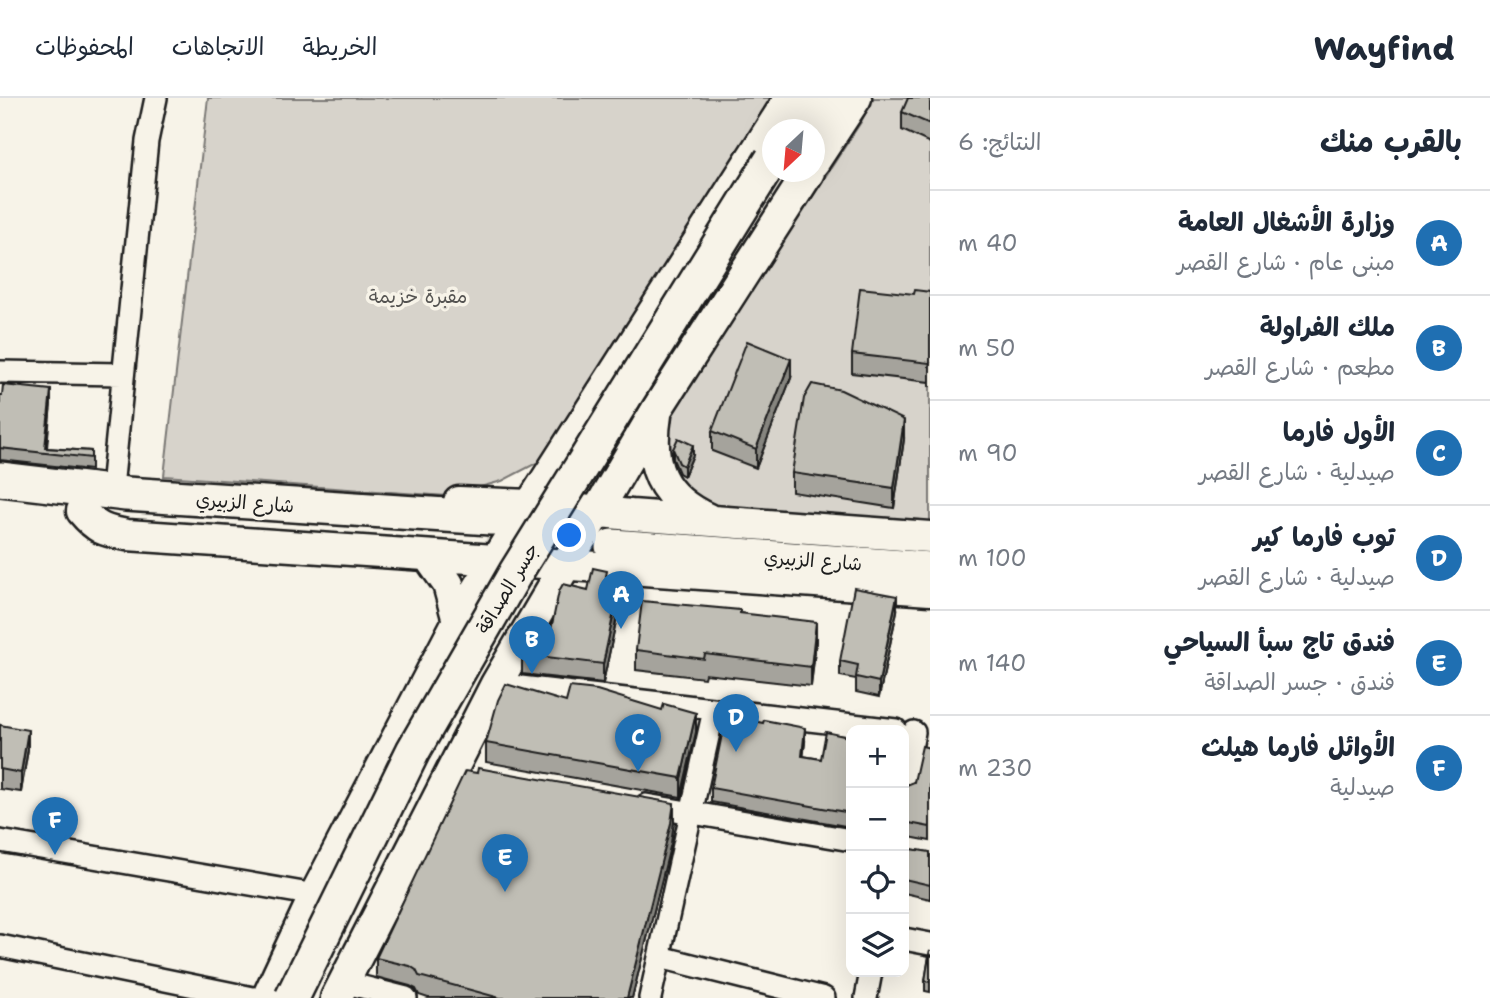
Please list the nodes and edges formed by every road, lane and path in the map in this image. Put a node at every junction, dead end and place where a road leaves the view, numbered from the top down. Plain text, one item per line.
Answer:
1 (156, 98) edge
2 (790, 98) edge
3 (835, 99) edge
4 (807, 119) edge
5 (823, 119) edge
6 (825, 129) edge
7 (762, 175) edge
8 (786, 182) edge
9 (803, 182) edge
10 (0, 372) edge
11 (122, 374) junction
12 (657, 409) junction
13 (0, 479) edge
14 (94, 493) junction
15 (0, 501) edge
16 (530, 505) junction
17 (711, 521) junction
18 (609, 528) junction
19 (549, 534) junction
20 (930, 537) edge
21 (491, 538) junction
22 (930, 552) edge
23 (428, 556) junction
24 (567, 563) junction
25 (930, 569) edge
26 (930, 590) edge
27 (458, 621) junction
28 (496, 684) junction
29 (714, 710) junction
30 (911, 732) edge
31 (625, 801) edge
32 (692, 813) junction
33 (846, 839) edge
34 (0, 841) edge
35 (315, 895) junction
36 (909, 940) edge
37 (930, 944) edge
38 (0, 946) edge
39 (660, 957) junction
40 (870, 977) edge
41 (339, 990) edge
42 (253, 998) edge
43 (267, 998) edge
44 (292, 998) edge
45 (311, 998) edge
46 (406, 998) edge
47 (650, 998) edge
48 (824, 998) edge
49 (866, 998) edge

1 - 11 street
2 - 16 main road
3 - 4 main road
3 - 5 main road
3 - 6 main road
7 - 44 main road, جسر الصداقة, bridge
8 - 45 main road, جسر الصداقة
9 - 12 main road
10 - 11 street
11 - 14 street
12 - 17 main road
12 - 18 main road
13 - 14 main road, شارع الزبيري
14 - 15 main road, شارع الزبيري
14 - 16 main road
14 - 21 main road, شارع الزبيري
14 - 23 main road
16 - 18 main road
16 - 19 main road
16 - 21 main road
17 - 18 main road
17 - 20 main road
18 - 19 main road
18 - 22 main road, شارع الزبيري
18 - 24 main road
18 - 25 main road, شارع الزبيري
19 - 21 main road
19 - 24 main road
21 - 23 main road
21 - 24 main road
21 - 27 main road
23 - 27 main road
24 - 26 main road
24 - 28 main road
27 - 35 main road
28 - 29 street
28 - 41 main road
29 - 30 street
29 - 32 street
31 - 32 street
32 - 33 street
32 - 39 street
34 - 35 street
35 - 43 main road
36 - 37 street
38 - 42 street
39 - 47 street
39 - 48 street
40 - 49 street
41 - 46 street

